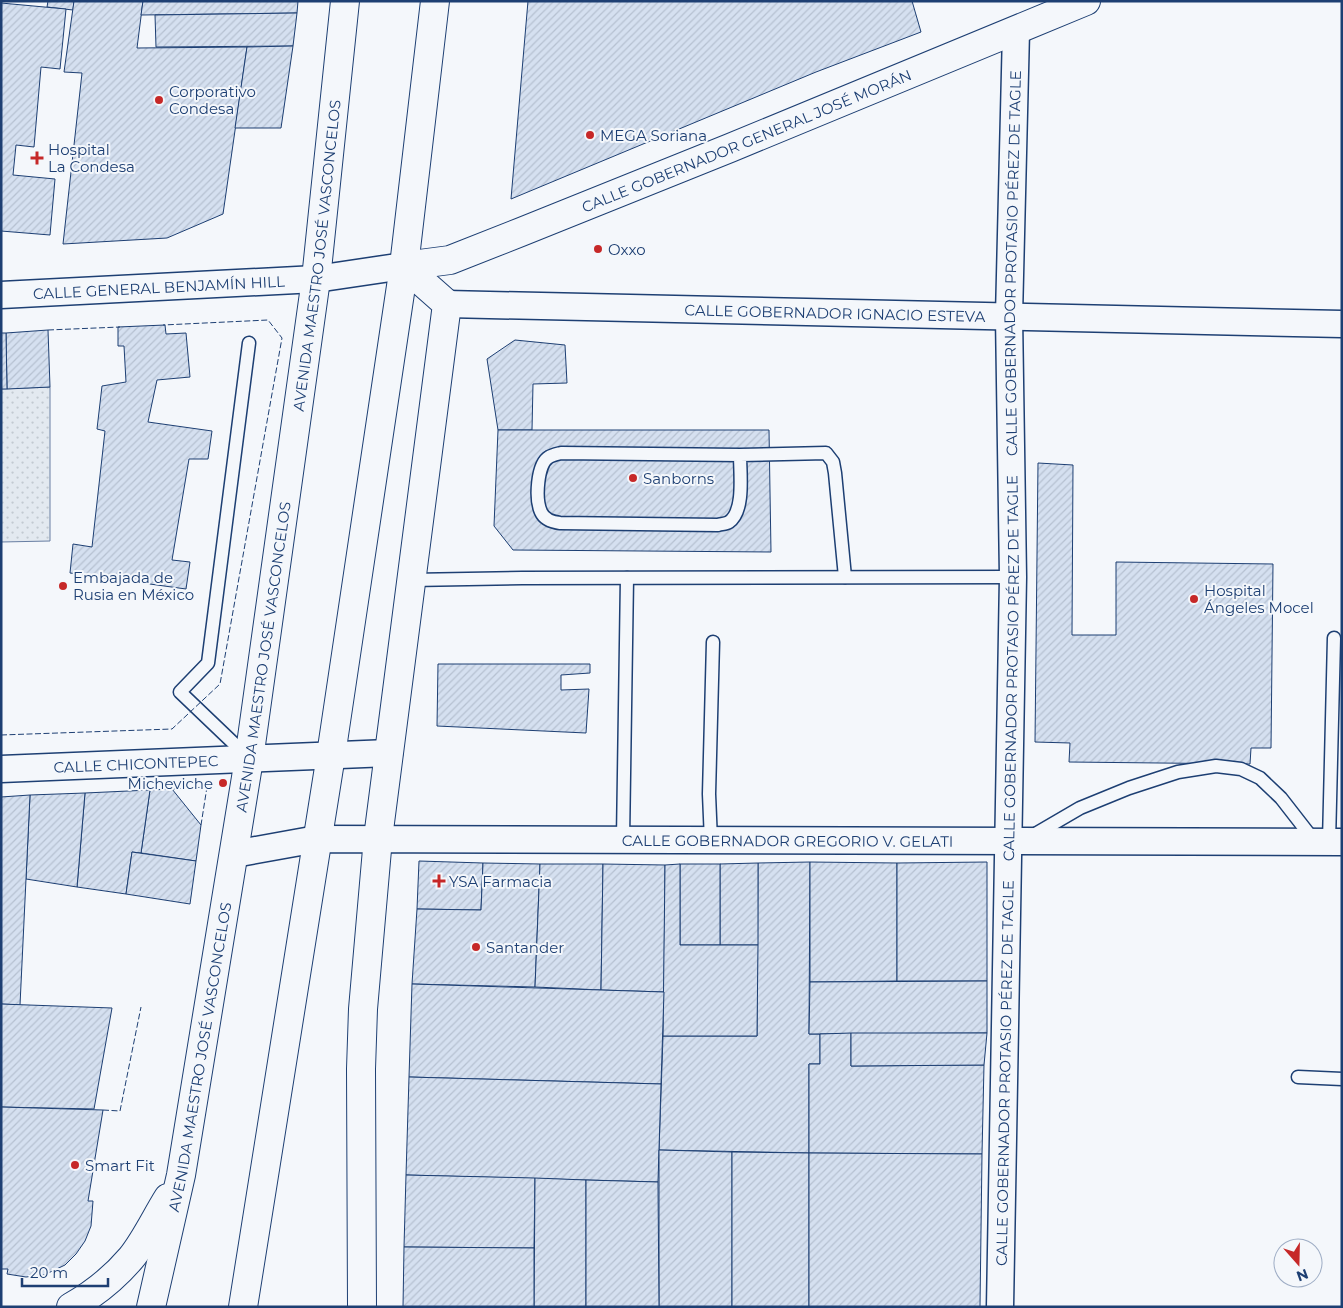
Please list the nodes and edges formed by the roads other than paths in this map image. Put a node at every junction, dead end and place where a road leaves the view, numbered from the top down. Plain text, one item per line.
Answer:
1 (345, 1) edge
2 (436, 1) edge
3 (1086, 1) edge
4 (1016, 31) junction
5 (404, 266) junction
6 (316, 279) junction
7 (1, 295) edge
8 (447, 304) junction
9 (1010, 316) junction
10 (1342, 324) edge
11 (249, 343) dead end
12 (740, 455) junction
13 (845, 577) junction
14 (1013, 577) junction
15 (626, 578) junction
16 (411, 580) junction
17 (1334, 638) dead end
18 (713, 642) dead end
19 (390, 753) junction
20 (331, 755) junction
21 (249, 759) junction
22 (1, 769) edge
23 (378, 838) junction
24 (317, 839) junction
25 (623, 839) junction
26 (711, 841) junction
27 (1016, 842) junction
28 (1329, 842) edge
29 (234, 854) junction
30 (1298, 1077) dead end
31 (1342, 1079) edge
32 (181, 1175) junction
33 (71, 1307) edge
34 (151, 1307) edge
35 (243, 1307) edge
36 (362, 1307) edge
37 (1000, 1307) edge

1 - 6 main road, AVENIDA MAESTRO JOSÉ VASCONCELOS
2 - 5 main road
3 - 4 main road, CALLE GOBERNADOR GENERAL JOSÉ MORÁN
4 - 5 main road, CALLE GOBERNADOR GENERAL JOSÉ MORÁN
4 - 9 street, CALLE GOBERNADOR PROTASIO PÉREZ DE TAGLE
5 - 6 street, CALLE GENERAL BENJAMÍN HILL
5 - 8 main road
5 - 20 main road
6 - 7 street, CALLE GENERAL BENJAMÍN HILL
6 - 21 main road, AVENIDA MAESTRO JOSÉ VASCONCELOS
8 - 9 street, CALLE GOBERNADOR IGNACIO ESTEVA
8 - 16 main road
9 - 10 street, CALLE GOBERNADOR IGNACIO ESTEVA
9 - 14 street, CALLE GOBERNADOR PROTASIO PÉREZ DE TAGLE
11 - 21 lane
12 - 12 lane
12 - 13 lane
13 - 14 lane
13 - 15 lane
14 - 27 street, CALLE GOBERNADOR PROTASIO PÉREZ DE TAGLE
15 - 16 lane
15 - 25 lane
16 - 19 main road
17 - 28 lane
18 - 26 lane
19 - 20 street, CALLE CHICONTEPEC
19 - 23 main road
20 - 21 street, CALLE CHICONTEPEC
20 - 24 main road
21 - 22 street, CALLE CHICONTEPEC
21 - 29 main road, AVENIDA MAESTRO JOSÉ VASCONCELOS
23 - 24 street, CALLE GOBERNADOR GREGORIO V. GELATI
23 - 25 street, CALLE GOBERNADOR GREGORIO V. GELATI
23 - 36 main road
24 - 29 street, CALLE GOBERNADOR GREGORIO V. GELATI
24 - 35 main road
25 - 26 street, CALLE GOBERNADOR GREGORIO V. GELATI
26 - 27 street, CALLE GOBERNADOR GREGORIO V. GELATI
27 - 28 street, CALLE GOBERNADOR GREGORIO V. GELATI
27 - 28 lane
27 - 37 street, CALLE GOBERNADOR PROTASIO PÉREZ DE TAGLE
29 - 32 main road, AVENIDA MAESTRO JOSÉ VASCONCELOS
30 - 31 lane
32 - 33 main road
32 - 34 main road, AVENIDA MAESTRO JOSÉ VASCONCELOS

